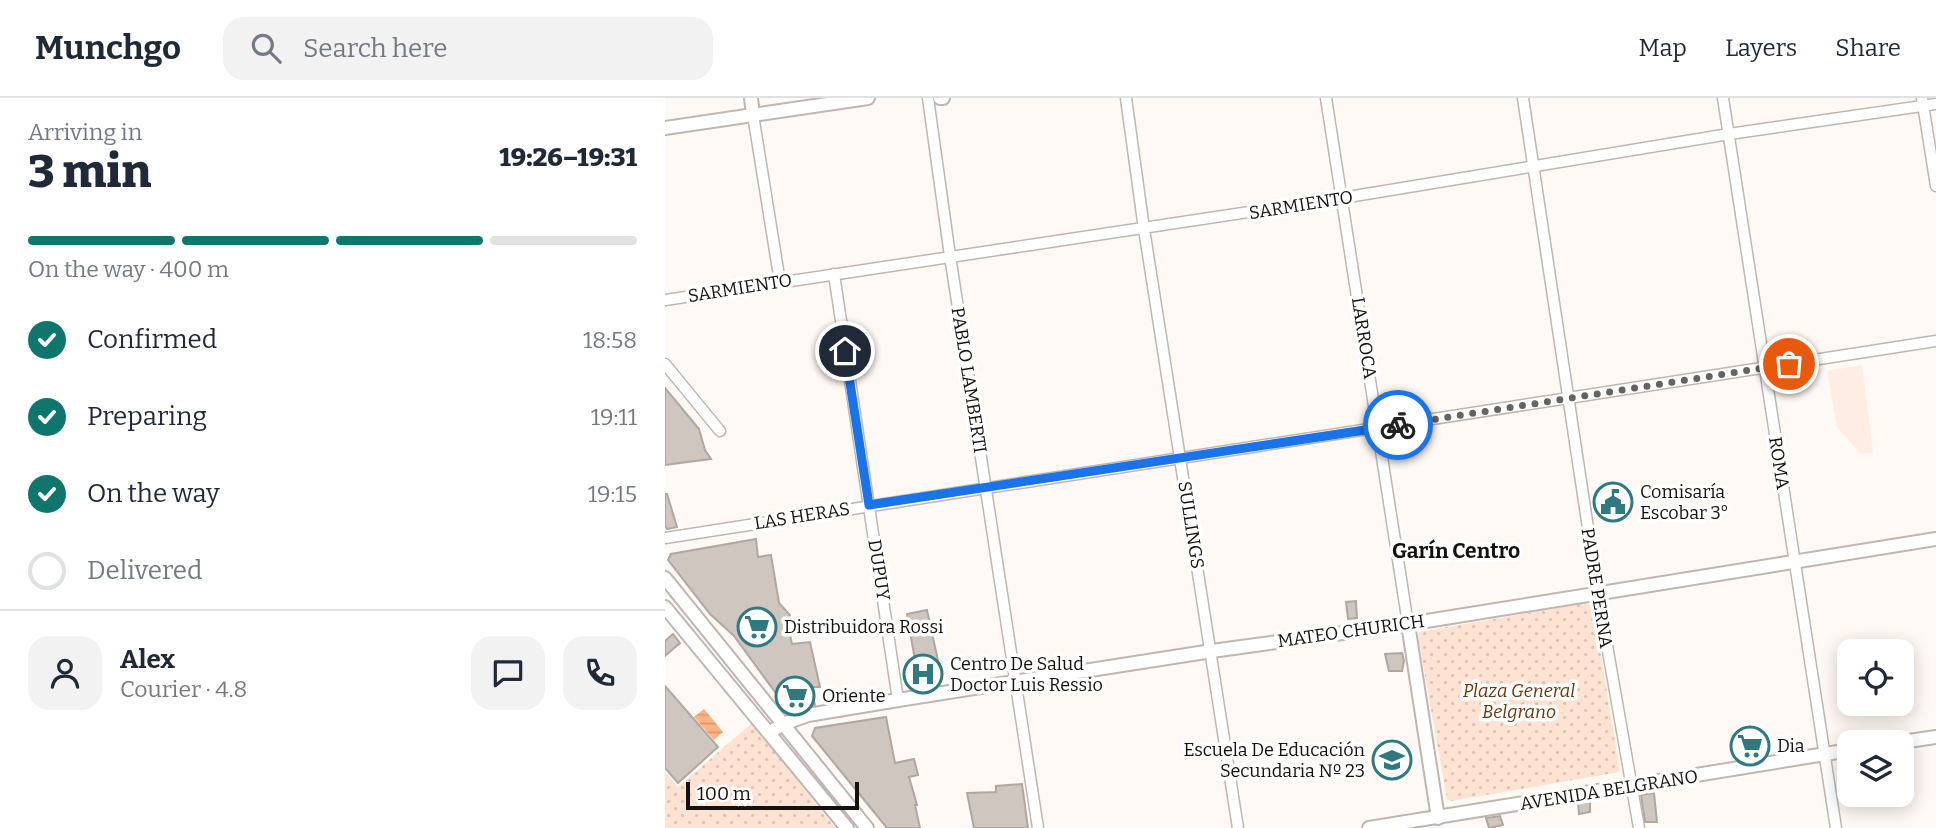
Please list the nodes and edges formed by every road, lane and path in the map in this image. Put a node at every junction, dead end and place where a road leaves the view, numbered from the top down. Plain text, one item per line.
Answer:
1 (751, 98) edge
2 (868, 98) edge
3 (927, 98) edge
4 (1126, 98) edge
5 (1326, 98) edge
6 (1523, 98) edge
7 (1723, 98) edge
8 (1923, 102) edge
9 (1936, 104) edge
10 (753, 115) junction
11 (665, 128) edge
12 (1729, 134) junction
13 (1533, 166) junction
14 (1936, 186) edge
15 (1342, 198) junction
16 (1144, 229) junction
17 (950, 256) junction
18 (834, 274) junction
19 (780, 282) junction
20 (665, 300) edge
21 (1936, 341) edge
22 (665, 364) edge
23 (1764, 368) junction
24 (1568, 399) junction
25 (1378, 428) junction
26 (720, 431) dead end
27 (1179, 458) junction
28 (986, 489) junction
29 (869, 505) junction
30 (665, 538) edge
31 (1936, 539) edge
32 (1794, 560) junction
33 (665, 578) edge
34 (1598, 594) junction
35 (665, 607) edge
36 (1408, 624) junction
37 (1212, 651) junction
38 (1016, 683) junction
39 (898, 700) junction
40 (783, 724) junction
41 (769, 733) junction
42 (1936, 737) edge
43 (1914, 740) edge
44 (1837, 752) edge
45 (1825, 754) junction
46 (1633, 786) junction
47 (1439, 823) edge
48 (847, 828) edge
49 (867, 828) edge
50 (1038, 828) edge
51 (1238, 828) edge
52 (1369, 828) edge
53 (1639, 828) edge
54 (1836, 828) edge

1 - 10 street
2 - 10 street
3 - 17 street, PABLO LAMBERTI
4 - 16 street, SULLINGS
5 - 15 street, LARROCA
6 - 13 street, PADRE PERNA
7 - 12 street, ROMA
8 - 9 street, SARMIENTO
8 - 12 street, SARMIENTO
8 - 14 street
10 - 11 street
10 - 19 street
12 - 13 street, SARMIENTO
12 - 23 street, ROMA
13 - 15 street, SARMIENTO
13 - 24 street, PADRE PERNA
15 - 16 street, SARMIENTO
15 - 25 street, LARROCA
16 - 17 street, SARMIENTO
16 - 27 street, SULLINGS
17 - 18 street, SARMIENTO
17 - 28 street, PABLO LAMBERTI
18 - 19 street, SARMIENTO
18 - 29 street, DUPUY
19 - 20 street, SARMIENTO
21 - 23 street, LAS HERAS
22 - 26 street
23 - 24 street, LAS HERAS
23 - 32 street, ROMA
24 - 25 street, LAS HERAS
24 - 34 street, PADRE PERNA
25 - 27 street, LAS HERAS
25 - 36 street, LARROCA
27 - 28 street, LAS HERAS
27 - 37 street, SULLINGS
28 - 29 street, LAS HERAS
28 - 38 street, PABLO LAMBERTI
29 - 30 street, LAS HERAS
29 - 39 street, DUPUY
31 - 32 street, MATEO CHURICH
32 - 34 street, MATEO CHURICH
32 - 45 street, ROMA
33 - 40 street
34 - 36 street, MATEO CHURICH
34 - 46 street, PADRE PERNA
35 - 41 street
36 - 37 street, MATEO CHURICH
36 - 47 street, LARROCA
37 - 38 street, MATEO CHURICH
37 - 51 street, SULLINGS
38 - 39 street, MATEO CHURICH
38 - 50 street, PABLO LAMBERTI
39 - 40 street, MATEO CHURICH
40 - 41 street, MATEO CHURICH
40 - 49 street
41 - 48 street
42 - 43 street
44 - 45 street, AVENIDA BELGRANO
45 - 46 street, AVENIDA BELGRANO
45 - 54 street, ROMA
46 - 47 street, AVENIDA BELGRANO
46 - 53 street, PADRE PERNA
47 - 52 street, AVENIDA BELGRANO

